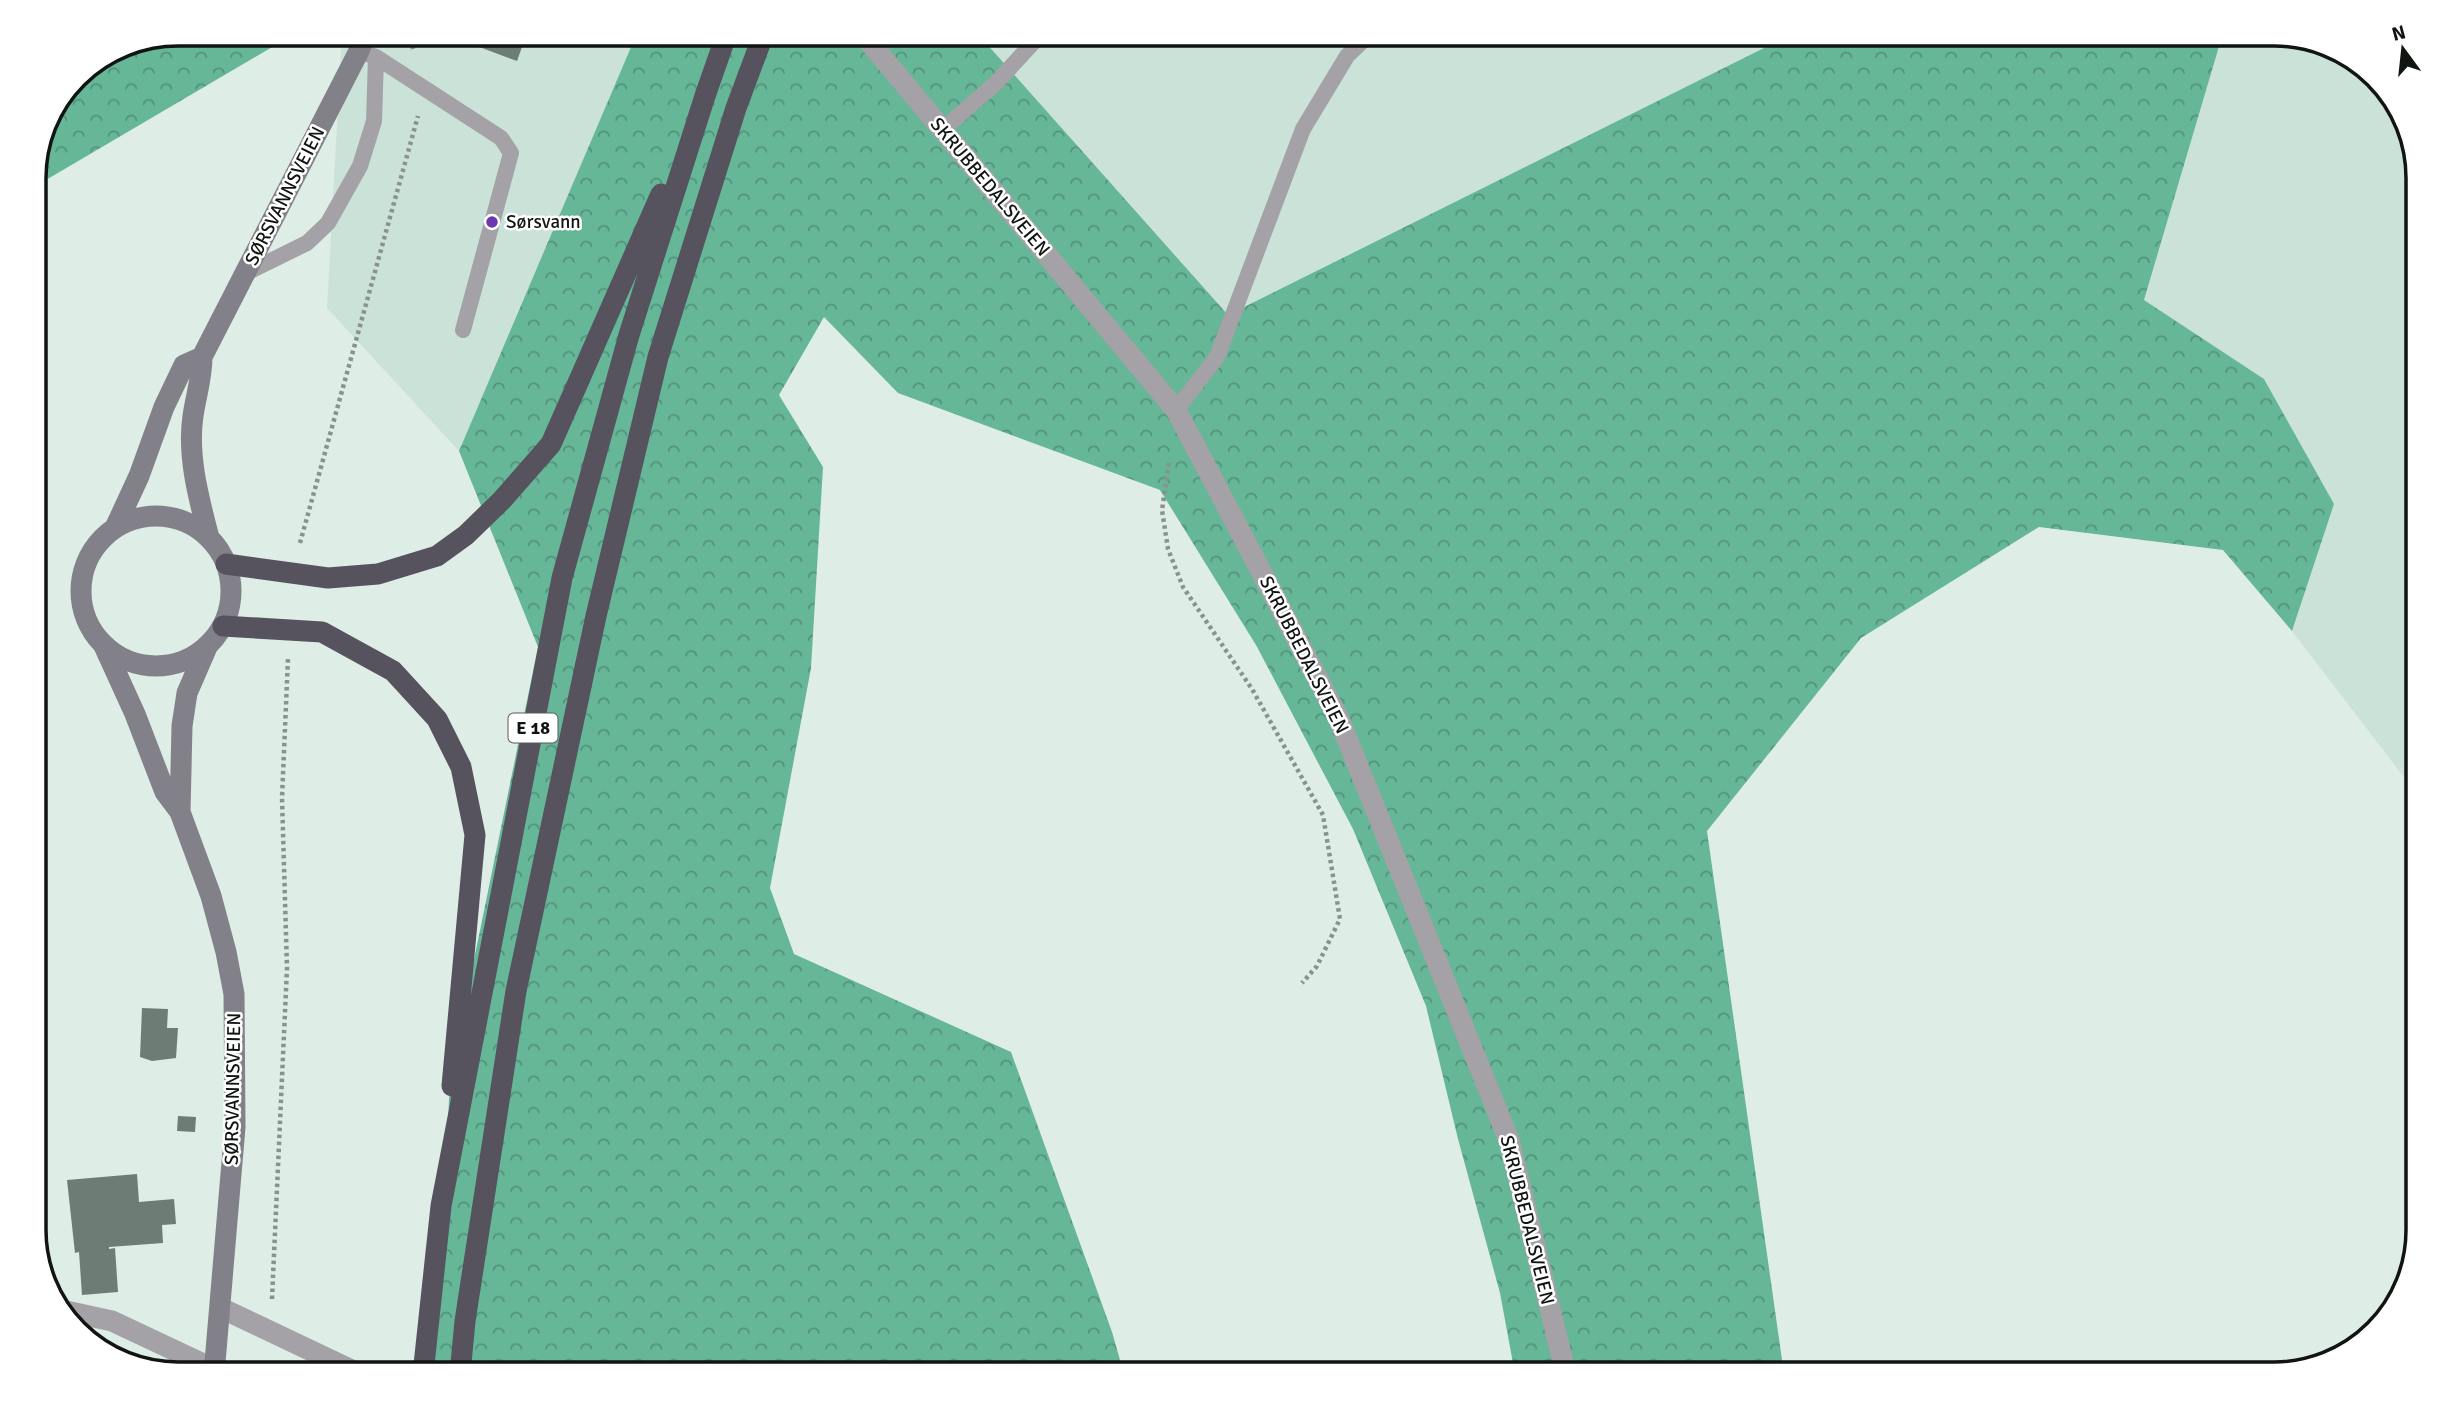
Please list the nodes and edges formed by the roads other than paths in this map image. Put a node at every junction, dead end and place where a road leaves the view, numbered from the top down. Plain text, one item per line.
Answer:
1 (722, 46) edge
2 (759, 46) edge
3 (873, 46) edge
4 (1030, 46) edge
5 (1357, 46) edge
6 (367, 47) edge
7 (705, 96) junction
8 (942, 130) junction
9 (246, 273) junction
10 (463, 330) dead end
11 (202, 357) junction
12 (1176, 410) junction
13 (115, 528) junction
14 (209, 538) junction
15 (226, 564) junction
16 (223, 626) junction
17 (104, 646) junction
18 (208, 646) junction
19 (180, 812) junction
20 (441, 1206) junction
21 (221, 1308) junction
22 (75, 1313) edge
23 (195, 1362) edge
24 (215, 1362) edge
25 (335, 1362) edge
26 (424, 1362) edge
27 (461, 1362) edge
28 (1563, 1362) edge

1 - 7 highway, E 18
2 - 27 highway, E 18
3 - 8 street, SKRUBBEDALSVEIEN
4 - 8 lane
5 - 12 lane
6 - 9 main road, SØRSVANNSVEIEN
6 - 9 lane
6 - 10 lane
7 - 15 highway, E 18
7 - 20 highway, E 18
8 - 12 street, SKRUBBEDALSVEIEN
9 - 11 main road, SØRSVANNSVEIEN
11 - 13 main road, SØRSVANNSVEIEN
11 - 14 main road, SØRSVANNSVEIEN
12 - 28 street, SKRUBBEDALSVEIEN
13 - 14 main road
13 - 17 main road
14 - 15 main road
15 - 16 main road
16 - 18 main road
16 - 20 highway, E 18
17 - 18 main road
17 - 19 main road, SØRSVANNSVEIEN
18 - 19 main road, SØRSVANNSVEIEN
19 - 21 main road, SØRSVANNSVEIEN
20 - 26 highway, E 18
21 - 24 main road, SØRSVANNSVEIEN
21 - 25 street
22 - 23 street

